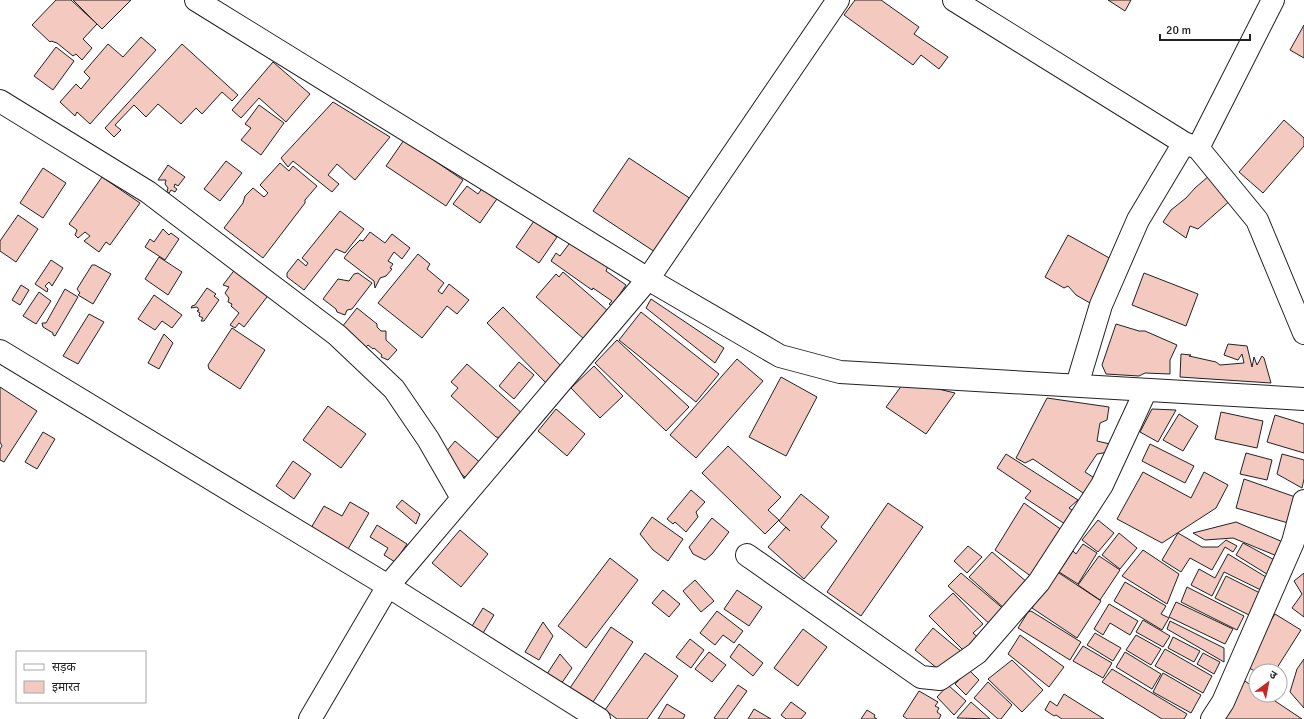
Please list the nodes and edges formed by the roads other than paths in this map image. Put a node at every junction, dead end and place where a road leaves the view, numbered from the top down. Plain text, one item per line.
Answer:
1 (196, 0) edge
2 (838, 0) edge
3 (954, 0) edge
4 (1273, 0) edge
5 (0, 101) edge
6 (1191, 145) junction
7 (648, 279) junction
8 (1304, 333) edge
9 (0, 351) edge
10 (1077, 385) junction
11 (1146, 390) junction
12 (1304, 399) edge
13 (462, 498) junction
14 (1304, 501) edge
15 (747, 555) dead end
16 (388, 586) junction
17 (310, 719) edge
18 (599, 719) edge
19 (1212, 719) edge

1 - 7 street
2 - 7 street
3 - 6 street
4 - 6 street
5 - 13 street
6 - 8 street
6 - 10 street
7 - 10 street
7 - 13 street
9 - 16 street
10 - 11 street
11 - 12 street
11 - 15 street
13 - 16 street
14 - 19 street
16 - 17 street
16 - 18 street

